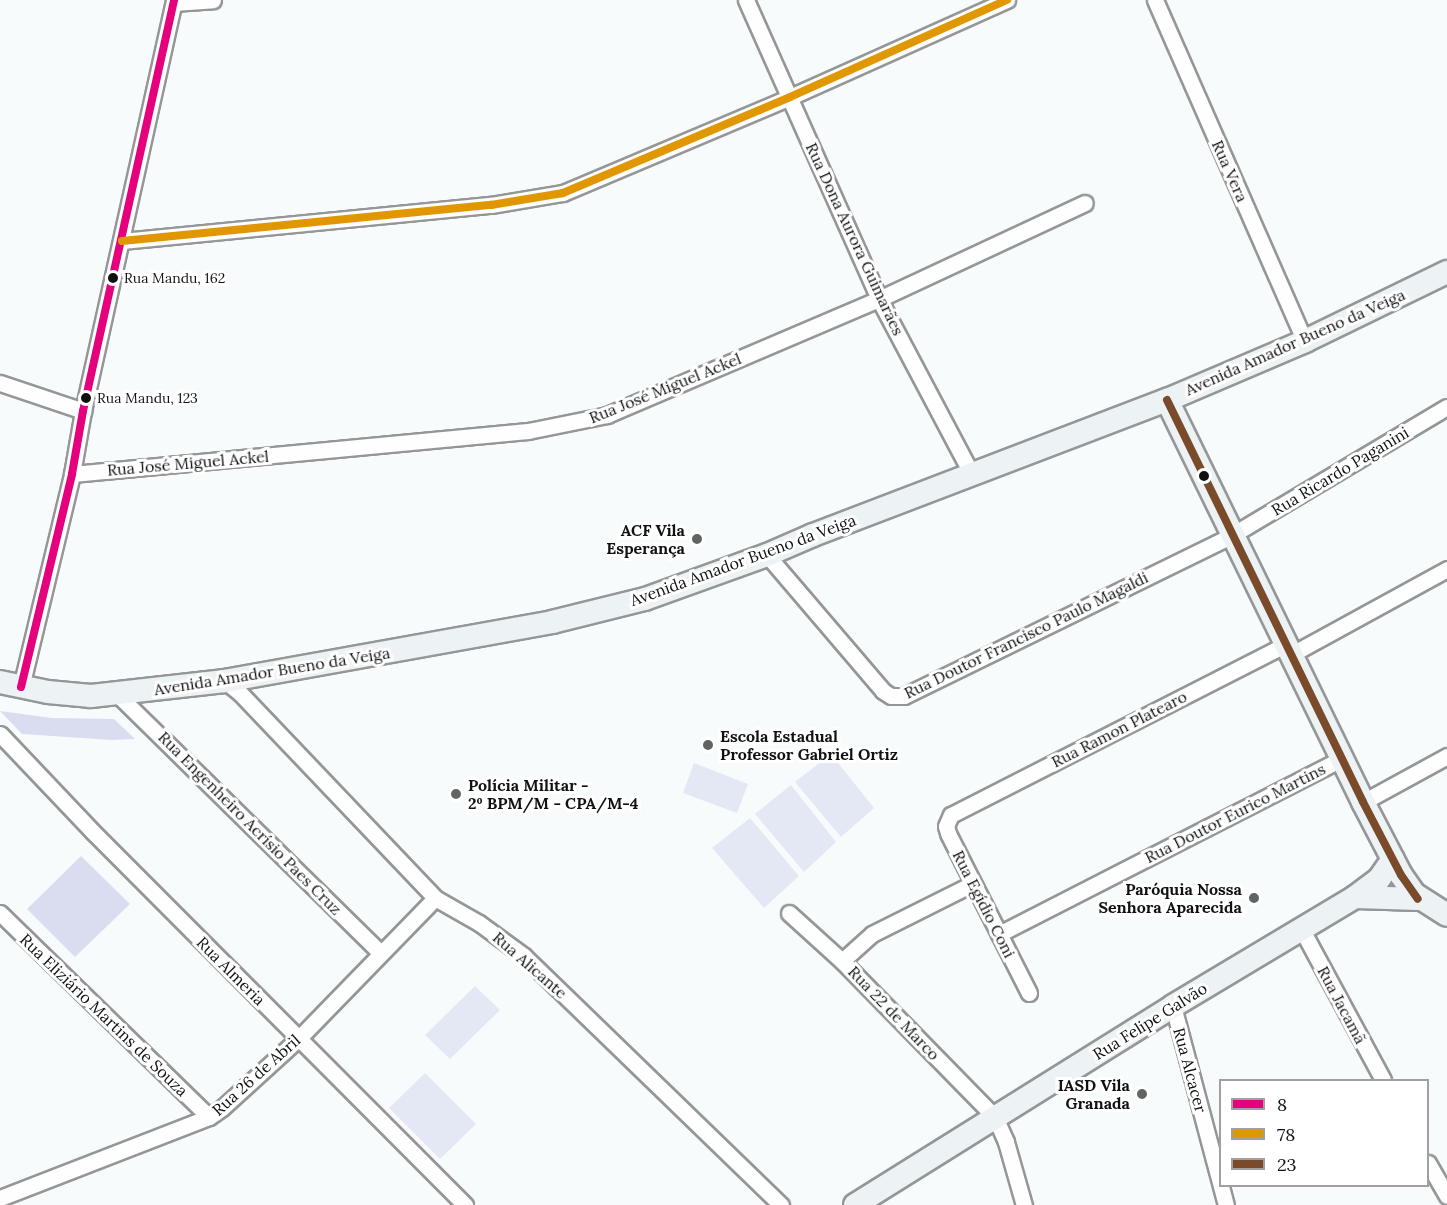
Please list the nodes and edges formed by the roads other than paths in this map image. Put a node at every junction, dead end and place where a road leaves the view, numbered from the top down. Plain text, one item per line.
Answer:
1 (213, 0) edge
2 (747, 0) edge
3 (1007, 0) edge
4 (1155, 0) edge
5 (174, 2) edge
6 (790, 97) junction
7 (1085, 204) dead end
8 (122, 241) junction
9 (1447, 272) edge
10 (879, 299) junction
11 (1305, 341) junction
12 (0, 383) edge
13 (1167, 400) junction
14 (1447, 407) edge
15 (83, 411) junction
16 (72, 474) junction
17 (972, 475) junction
18 (1232, 535) junction
19 (767, 555) junction
20 (1447, 569) edge
21 (1289, 649) junction
22 (225, 681) junction
23 (11, 684) edge
24 (118, 695) junction
25 (0, 734) edge
26 (1447, 756) edge
27 (1343, 758) junction
28 (1363, 802) junction
29 (951, 815) joint
30 (1393, 860) junction
31 (1379, 879) junction
32 (972, 884) junction
33 (1355, 897) junction
34 (435, 898) junction
35 (1418, 899) junction
36 (0, 913) edge
37 (789, 913) dead end
38 (1447, 915) edge
39 (1302, 930) junction
40 (999, 934) junction
41 (381, 953) junction
42 (842, 961) junction
43 (1029, 993) dead end
44 (1173, 1005) junction
45 (299, 1038) junction
46 (1382, 1079) edge
47 (209, 1117) junction
48 (995, 1117) junction
49 (1429, 1165) edge
50 (1219, 1179) edge
51 (1221, 1187) edge
52 (1447, 1196) edge
53 (0, 1198) edge
54 (465, 1205) edge
55 (781, 1205) edge
56 (855, 1205) edge
57 (1024, 1205) edge
58 (1226, 1205) edge

1 - 5 street
2 - 6 street, Rua Dona Aurora Guimarães
3 - 6 street
4 - 11 street, Rua Vera
5 - 8 street
6 - 8 street
6 - 10 street, Rua Dona Aurora Guimarães
7 - 10 street, Rua José Miguel Ackel
8 - 15 street
9 - 11 main road, Avenida Amador Bueno da Veiga
10 - 16 street, Rua José Miguel Ackel
10 - 17 street, Rua Dona Aurora Guimarães
11 - 13 main road, Avenida Amador Bueno da Veiga
12 - 15 street
13 - 17 main road, Avenida Amador Bueno da Veiga
13 - 18 main road
14 - 18 street, Rua Ricardo Paganini
15 - 16 street
16 - 23 street
17 - 19 main road, Avenida Amador Bueno da Veiga
18 - 19 street, Rua Doutor Francisco Paulo Magaldi
18 - 21 main road
19 - 22 main road, Avenida Amador Bueno da Veiga
20 - 21 street, Rua Ramon Platearo
21 - 27 main road
21 - 29 street, Rua Ramon Platearo
22 - 24 main road, Avenida Amador Bueno da Veiga
22 - 34 street, Rua Alicante
23 - 24 main road, Avenida Amador Bueno da Veiga
24 - 41 street, Rua Engenheiro Acrísio Paes Cruz
25 - 45 street, Rua Almeria
26 - 28 street
27 - 28 main road
27 - 40 street, Rua Doutor Eurico Martins
28 - 30 main road
29 - 32 street, Rua Egídio Coni
30 - 31 main road, Rua Felipe Galvão
30 - 35 main road
31 - 33 main road, Rua Felipe Galvão
31 - 35 main road
32 - 40 street, Rua Egídio Coni
32 - 42 street
33 - 35 main road
33 - 39 main road, Rua Felipe Galvão
34 - 41 street, Rua 26 de Abril
34 - 55 street, Rua Alicante
35 - 38 main road
36 - 47 street, Rua Eliziário Martins de Souza
37 - 42 street, Rua 22 de Marco
39 - 44 main road, Rua Felipe Galvão
39 - 46 street, Rua Jacamã
40 - 43 street, Rua Egídio Coni
41 - 45 street, Rua 26 de Abril
42 - 48 street, Rua 22 de Marco
44 - 48 main road, Rua Felipe Galvão
44 - 50 street, Rua Alcacer
45 - 47 street, Rua 26 de Abril
45 - 54 street, Rua Almeria
47 - 53 street, Rua 26 de Abril
48 - 56 main road, Rua Felipe Galvão
48 - 57 street
49 - 52 street
51 - 58 street, Rua Alcacer

